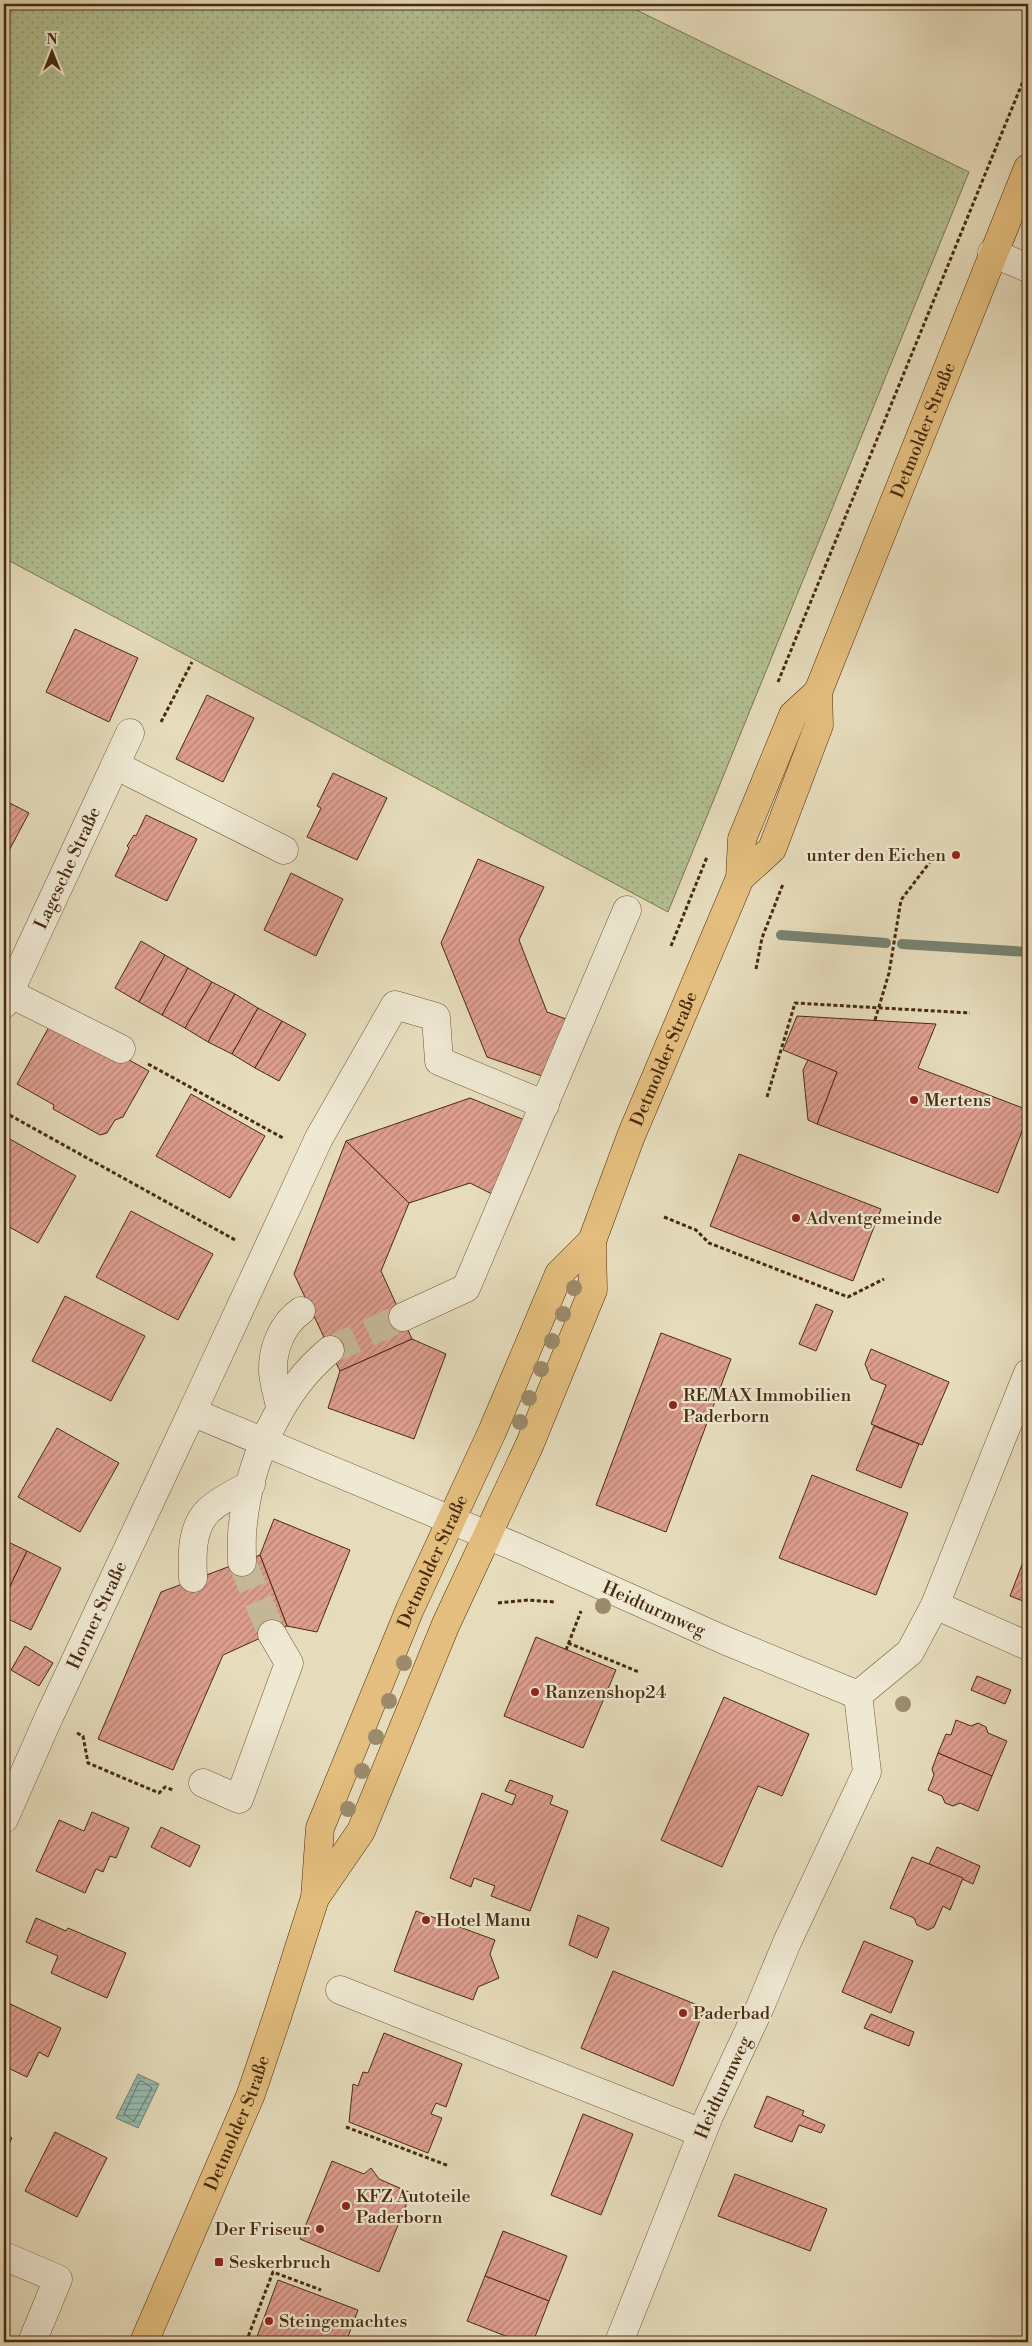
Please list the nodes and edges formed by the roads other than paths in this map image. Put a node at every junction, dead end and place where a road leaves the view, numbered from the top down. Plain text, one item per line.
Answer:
1 (1028, 168) edge
2 (992, 253) junction
3 (1028, 268) edge
4 (130, 733) dead end
5 (115, 765) junction
6 (284, 850) dead end
7 (626, 910) dead end
8 (6, 998) edge
9 (121, 1049) road end
10 (545, 1105) junction
11 (592, 1241) junction
12 (301, 1311) dead end
13 (403, 1317) tunnel mouth
14 (330, 1350) tunnel mouth
15 (1028, 1372) edge
16 (280, 1407) junction
17 (192, 1412) junction
18 (264, 1444) junction
19 (252, 1484) junction
20 (451, 1520) junction
21 (488, 1536) junction
22 (242, 1562) tunnel mouth
23 (194, 1578) dead end
24 (935, 1605) junction
25 (272, 1634) tunnel mouth
26 (1028, 1646) edge
27 (858, 1695) junction
28 (203, 1783) dead end
29 (4, 1819) edge
30 (315, 1898) junction
31 (340, 1990) dead end
32 (702, 2133) junction
33 (4, 2256) edge
34 (32, 2342) edge
35 (144, 2342) edge
36 (619, 2342) edge

1 - 2 main road, Detmolder Straße
2 - 3 street
2 - 11 main road, Detmolder Straße
4 - 5 street, Lagesche Straße
5 - 6 street
5 - 8 street, Lagesche Straße
7 - 10 street
8 - 9 street
10 - 13 street
10 - 17 street, Horner Straße
11 - 20 main road, Detmolder Straße
11 - 21 main road, Detmolder Straße
12 - 16 street
14 - 16 street
15 - 24 street
16 - 18 street
17 - 18 street
17 - 29 street, Horner Straße
18 - 19 street
18 - 20 street
19 - 22 street
19 - 23 street
20 - 21 street, Heidturmweg
20 - 30 main road, Detmolder Straße
21 - 27 street, Heidturmweg
21 - 30 main road, Detmolder Straße
24 - 26 street
24 - 27 street
25 - 28 street
27 - 32 street, Heidturmweg
30 - 35 main road, Detmolder Straße
31 - 32 street
32 - 36 street, Heidturmweg
33 - 34 street

